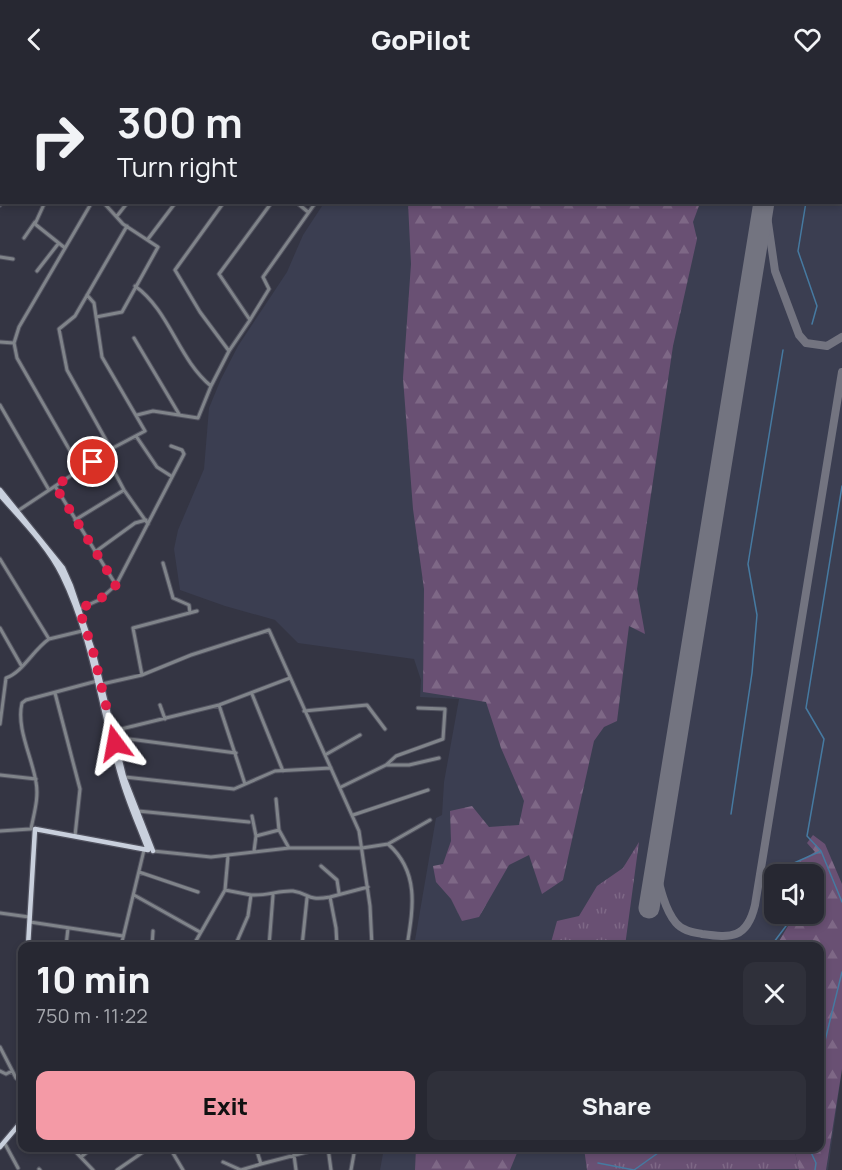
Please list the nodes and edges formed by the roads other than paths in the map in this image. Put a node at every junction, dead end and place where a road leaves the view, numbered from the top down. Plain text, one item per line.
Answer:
1 (44, 204) edge
2 (91, 204) edge
3 (105, 204) edge
4 (126, 204) edge
5 (174, 204) edge
6 (223, 204) edge
7 (271, 204) edge
8 (298, 204) edge
9 (314, 204) edge
10 (308, 212) junction
11 (117, 216) junction
12 (35, 222) junction
13 (126, 226) junction
14 (24, 238) dead end
15 (148, 239) junction
16 (58, 243) junction
17 (65, 248) junction
18 (0, 257) edge
19 (13, 259) dead end
20 (37, 271) dead end
21 (135, 286) junction
22 (87, 295) junction
23 (96, 317) junction
24 (250, 320) junction
25 (134, 338) dead end
26 (0, 342) edge
27 (14, 343) junction
28 (228, 351) junction
29 (211, 386) junction
30 (0, 407) edge
31 (179, 414) junction
32 (137, 416) junction
33 (136, 436) junction
34 (171, 447) dead end
35 (111, 449) junction
36 (105, 454) junction
37 (81, 470) junction
38 (171, 476) junction
39 (55, 486) junction
40 (0, 490) edge
41 (49, 490) junction
42 (124, 490) junction
43 (0, 495) edge
44 (17, 512) junction
45 (75, 520) junction
46 (147, 522) junction
47 (95, 552) junction
48 (0, 559) edge
49 (163, 563) dead end
50 (116, 585) junction
51 (79, 609) junction
52 (197, 611) dead end
53 (190, 613) junction
54 (0, 628) edge
55 (82, 631) junction
56 (49, 639) junction
57 (21, 665) junction
58 (142, 675) junction
59 (290, 678) junction
60 (100, 683) junction
61 (55, 693) junction
62 (252, 693) junction
63 (160, 705) dead end
64 (219, 705) junction
65 (418, 708) dead end
66 (304, 711) junction
67 (165, 719) junction
68 (0, 724) edge
69 (385, 729) dead end
70 (113, 734) junction
71 (360, 735) dead end
72 (115, 747) junction
73 (236, 753) junction
74 (324, 755) junction
75 (439, 758) dead end
76 (386, 765) junction
77 (331, 768) junction
78 (283, 771) junction
79 (0, 775) edge
80 (124, 777) junction
81 (36, 779) junction
82 (125, 784) junction
83 (245, 784) junction
84 (341, 787) junction
85 (428, 790) dead end
86 (276, 799) dead end
87 (137, 811) junction
88 (353, 815) junction
89 (252, 816) dead end
90 (430, 820) dead end
91 (249, 822) dead end
92 (33, 829) junction
93 (279, 830) junction
94 (0, 831) edge
95 (75, 836) junction
96 (256, 836) junction
97 (388, 844) junction
98 (289, 848) junction
99 (362, 848) junction
100 (148, 851) junction
101 (254, 851) junction
102 (228, 856) junction
103 (321, 866) dead end
104 (139, 872) junction
105 (368, 886) junction
106 (225, 891) junction
107 (198, 892) dead end
108 (339, 893) junction
109 (134, 895) junction
110 (251, 895) junction
111 (273, 895) junction
112 (330, 897) junction
113 (307, 898) junction
114 (0, 913) edge
115 (29, 919) junction
116 (68, 928) junction
117 (153, 931) dead end
118 (200, 932) junction
119 (123, 936) junction
120 (27, 942) edge
121 (66, 942) edge
122 (122, 942) edge
123 (152, 942) edge
124 (195, 942) edge
125 (237, 942) edge
126 (268, 942) edge
127 (302, 942) edge
128 (336, 942) edge
129 (372, 942) edge
130 (408, 942) edge
131 (0, 1047) edge
132 (0, 1071) edge
133 (12, 1071) junction
134 (18, 1078) edge
135 (18, 1125) edge
136 (1, 1144) edge
137 (76, 1152) edge
138 (87, 1152) edge
139 (143, 1152) edge
140 (172, 1152) edge
141 (257, 1152) edge
142 (294, 1152) edge
143 (308, 1152) edge
144 (329, 1152) edge
145 (354, 1152) edge
146 (294, 1156) junction
147 (81, 1157) junction
148 (223, 1162) dead end
149 (261, 1164) junction
150 (18, 1168) dead end
151 (93, 1170) edge
152 (117, 1170) edge
153 (183, 1170) edge
154 (241, 1170) edge
155 (296, 1170) edge
156 (331, 1170) edge
157 (351, 1170) edge

1 - 12 street
2 - 17 street
3 - 11 street
4 - 11 street
5 - 15 street
6 - 28 street
7 - 24 street
8 - 10 street
9 - 10 street
10 - 24 street
11 - 13 street
12 - 14 street
12 - 16 street
13 - 15 street
13 - 22 street
15 - 21 street
16 - 17 street
16 - 20 street
17 - 27 street
18 - 19 street
21 - 23 street
21 - 29 street
22 - 23 street
22 - 35 street
23 - 32 street
24 - 28 street
25 - 31 street
26 - 27 street
27 - 37 street
28 - 29 street
29 - 31 street
30 - 41 street
31 - 32 street
32 - 33 street
33 - 35 street
33 - 38 street
34 - 38 street
35 - 36 street
36 - 37 street
36 - 42 street
37 - 39 street
38 - 46 street
39 - 41 street
39 - 45 street
40 - 44 main road
41 - 44 street
42 - 45 street
42 - 46 street
43 - 44 main road
44 - 51 main road
44 - 55 main road
45 - 47 street
46 - 47 street
46 - 50 street
47 - 50 street
48 - 56 street
49 - 53 street
50 - 51 street
51 - 60 main road
52 - 53 street
53 - 58 street
54 - 57 street
55 - 56 street
55 - 60 main road
56 - 57 street
57 - 68 street
58 - 59 street
58 - 60 street
59 - 62 street
59 - 66 street
60 - 61 street
60 - 70 main road
60 - 72 main road
61 - 81 street
61 - 95 street
62 - 64 street
62 - 78 street
63 - 67 street
64 - 67 street
64 - 73 street
65 - 76 street
66 - 69 street
66 - 74 street
67 - 70 street
70 - 72 main road
70 - 73 street
71 - 74 street
72 - 80 main road
72 - 82 main road
73 - 83 street
74 - 77 street
75 - 76 street
76 - 84 street
77 - 78 street
77 - 84 street
78 - 83 street
79 - 81 street
80 - 82 main road
80 - 83 street
81 - 92 street
82 - 87 main road
82 - 100 main road
84 - 88 street
85 - 88 street
86 - 93 street
87 - 91 street
87 - 100 main road
88 - 99 street
89 - 96 street
90 - 97 street
92 - 94 street
92 - 95 main road
92 - 115 main road
93 - 96 street
93 - 98 street
95 - 100 main road
96 - 101 street
97 - 99 street
97 - 130 street
98 - 99 street
98 - 101 street
99 - 105 street
100 - 102 street
100 - 104 street
101 - 102 street
102 - 106 street
103 - 108 street
104 - 107 street
104 - 109 street
105 - 108 street
105 - 129 street
106 - 110 street
106 - 118 street
108 - 112 street
109 - 118 street
109 - 119 street
110 - 111 street
110 - 125 street
111 - 113 street
111 - 126 street
112 - 113 street
112 - 128 street
113 - 127 street
114 - 115 street
115 - 116 street
115 - 120 main road
116 - 119 street
116 - 121 street
117 - 123 street
118 - 124 street
119 - 122 street
131 - 133 street
132 - 133 street
133 - 134 street
135 - 136 main road
136 - 150 street
137 - 147 street
138 - 147 street
139 - 152 street
140 - 153 street
141 - 149 street
142 - 146 street
143 - 146 street
144 - 156 street
145 - 157 street
146 - 149 street
146 - 155 street
147 - 151 street
148 - 154 street
149 - 154 street

